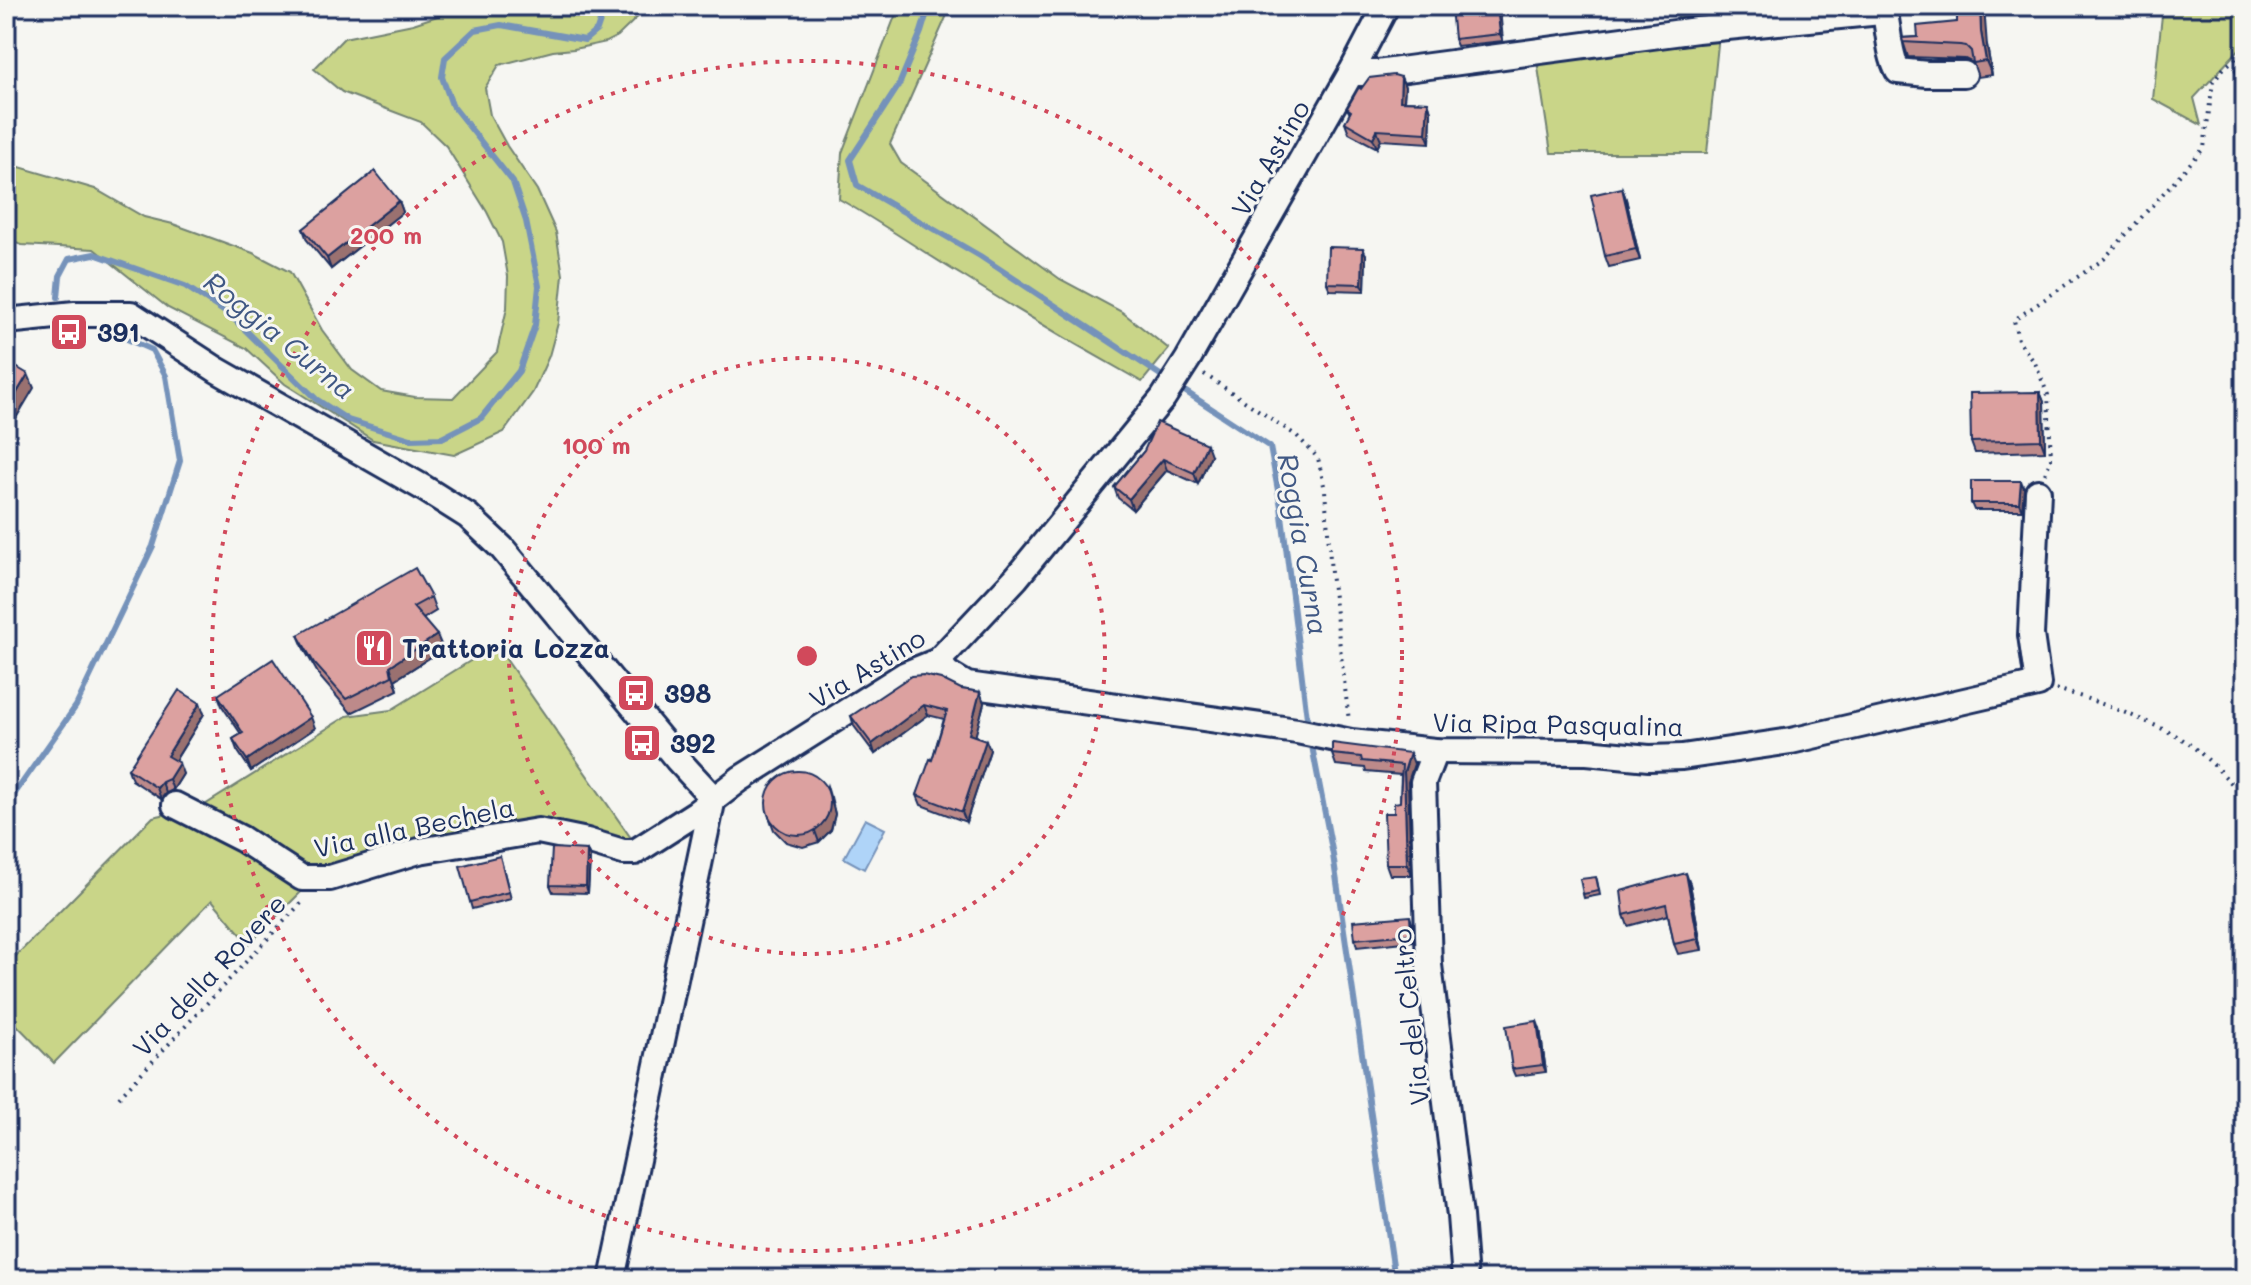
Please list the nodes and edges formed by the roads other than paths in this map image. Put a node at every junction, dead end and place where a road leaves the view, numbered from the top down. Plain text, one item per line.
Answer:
1 (1386, 6) edge
2 (1351, 73) junction
3 (1964, 74) dead end
4 (6, 321) edge
5 (2038, 492) road end
6 (938, 661) junction
7 (1435, 751) junction
8 (713, 798) junction
9 (175, 805) dead end
10 (612, 1279) edge
11 (1465, 1279) edge

1 - 2 street, Via Astino
2 - 3 street
2 - 6 street, Via Astino
4 - 8 street
5 - 7 street, Via Ripa Pasqualina
6 - 7 street, Via Ripa Pasqualina
6 - 8 street, Via Astino
7 - 11 street, Via del Celtro
8 - 9 street, Via alla Bechela
8 - 10 street

